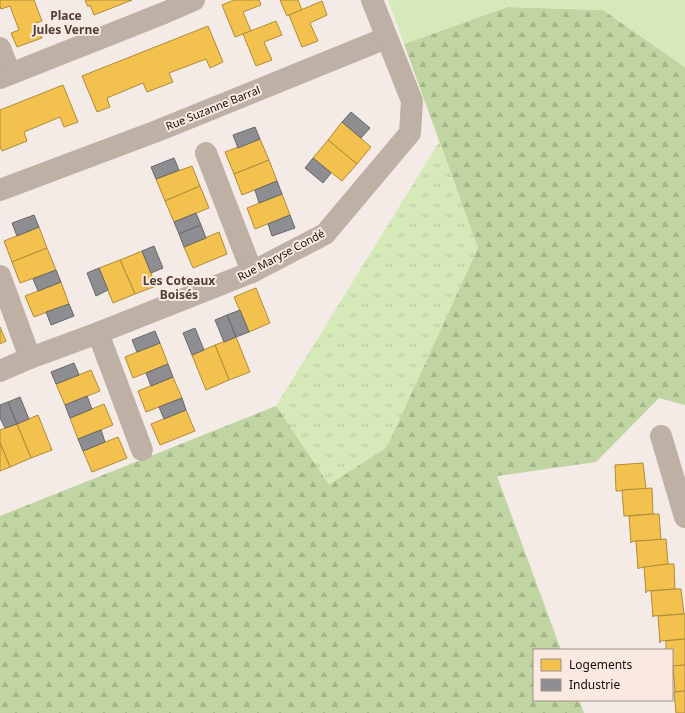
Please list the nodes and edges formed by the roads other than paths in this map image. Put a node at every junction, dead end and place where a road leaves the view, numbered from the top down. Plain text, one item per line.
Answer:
1 (194, 0) edge
2 (372, 0) edge
3 (161, 6) edge
4 (386, 38) junction
5 (0, 48) edge
6 (5, 76) edge
7 (206, 153) dead end
8 (0, 190) edge
9 (252, 272) junction
10 (0, 276) edge
11 (98, 333) junction
12 (30, 358) junction
13 (0, 371) edge
14 (661, 436) dead end
15 (142, 450) dead end
16 (685, 517) edge

1 - 3 street
2 - 4 street
3 - 6 street
4 - 8 street, Rue Suzanne Barral
4 - 9 street, Rue Maryse Condé
5 - 6 street
7 - 9 street
9 - 11 street, Rue Maryse Condé
10 - 12 street
11 - 12 street, Rue Maryse Condé
11 - 15 street
12 - 13 street, Rue Maryse Condé
14 - 16 street

